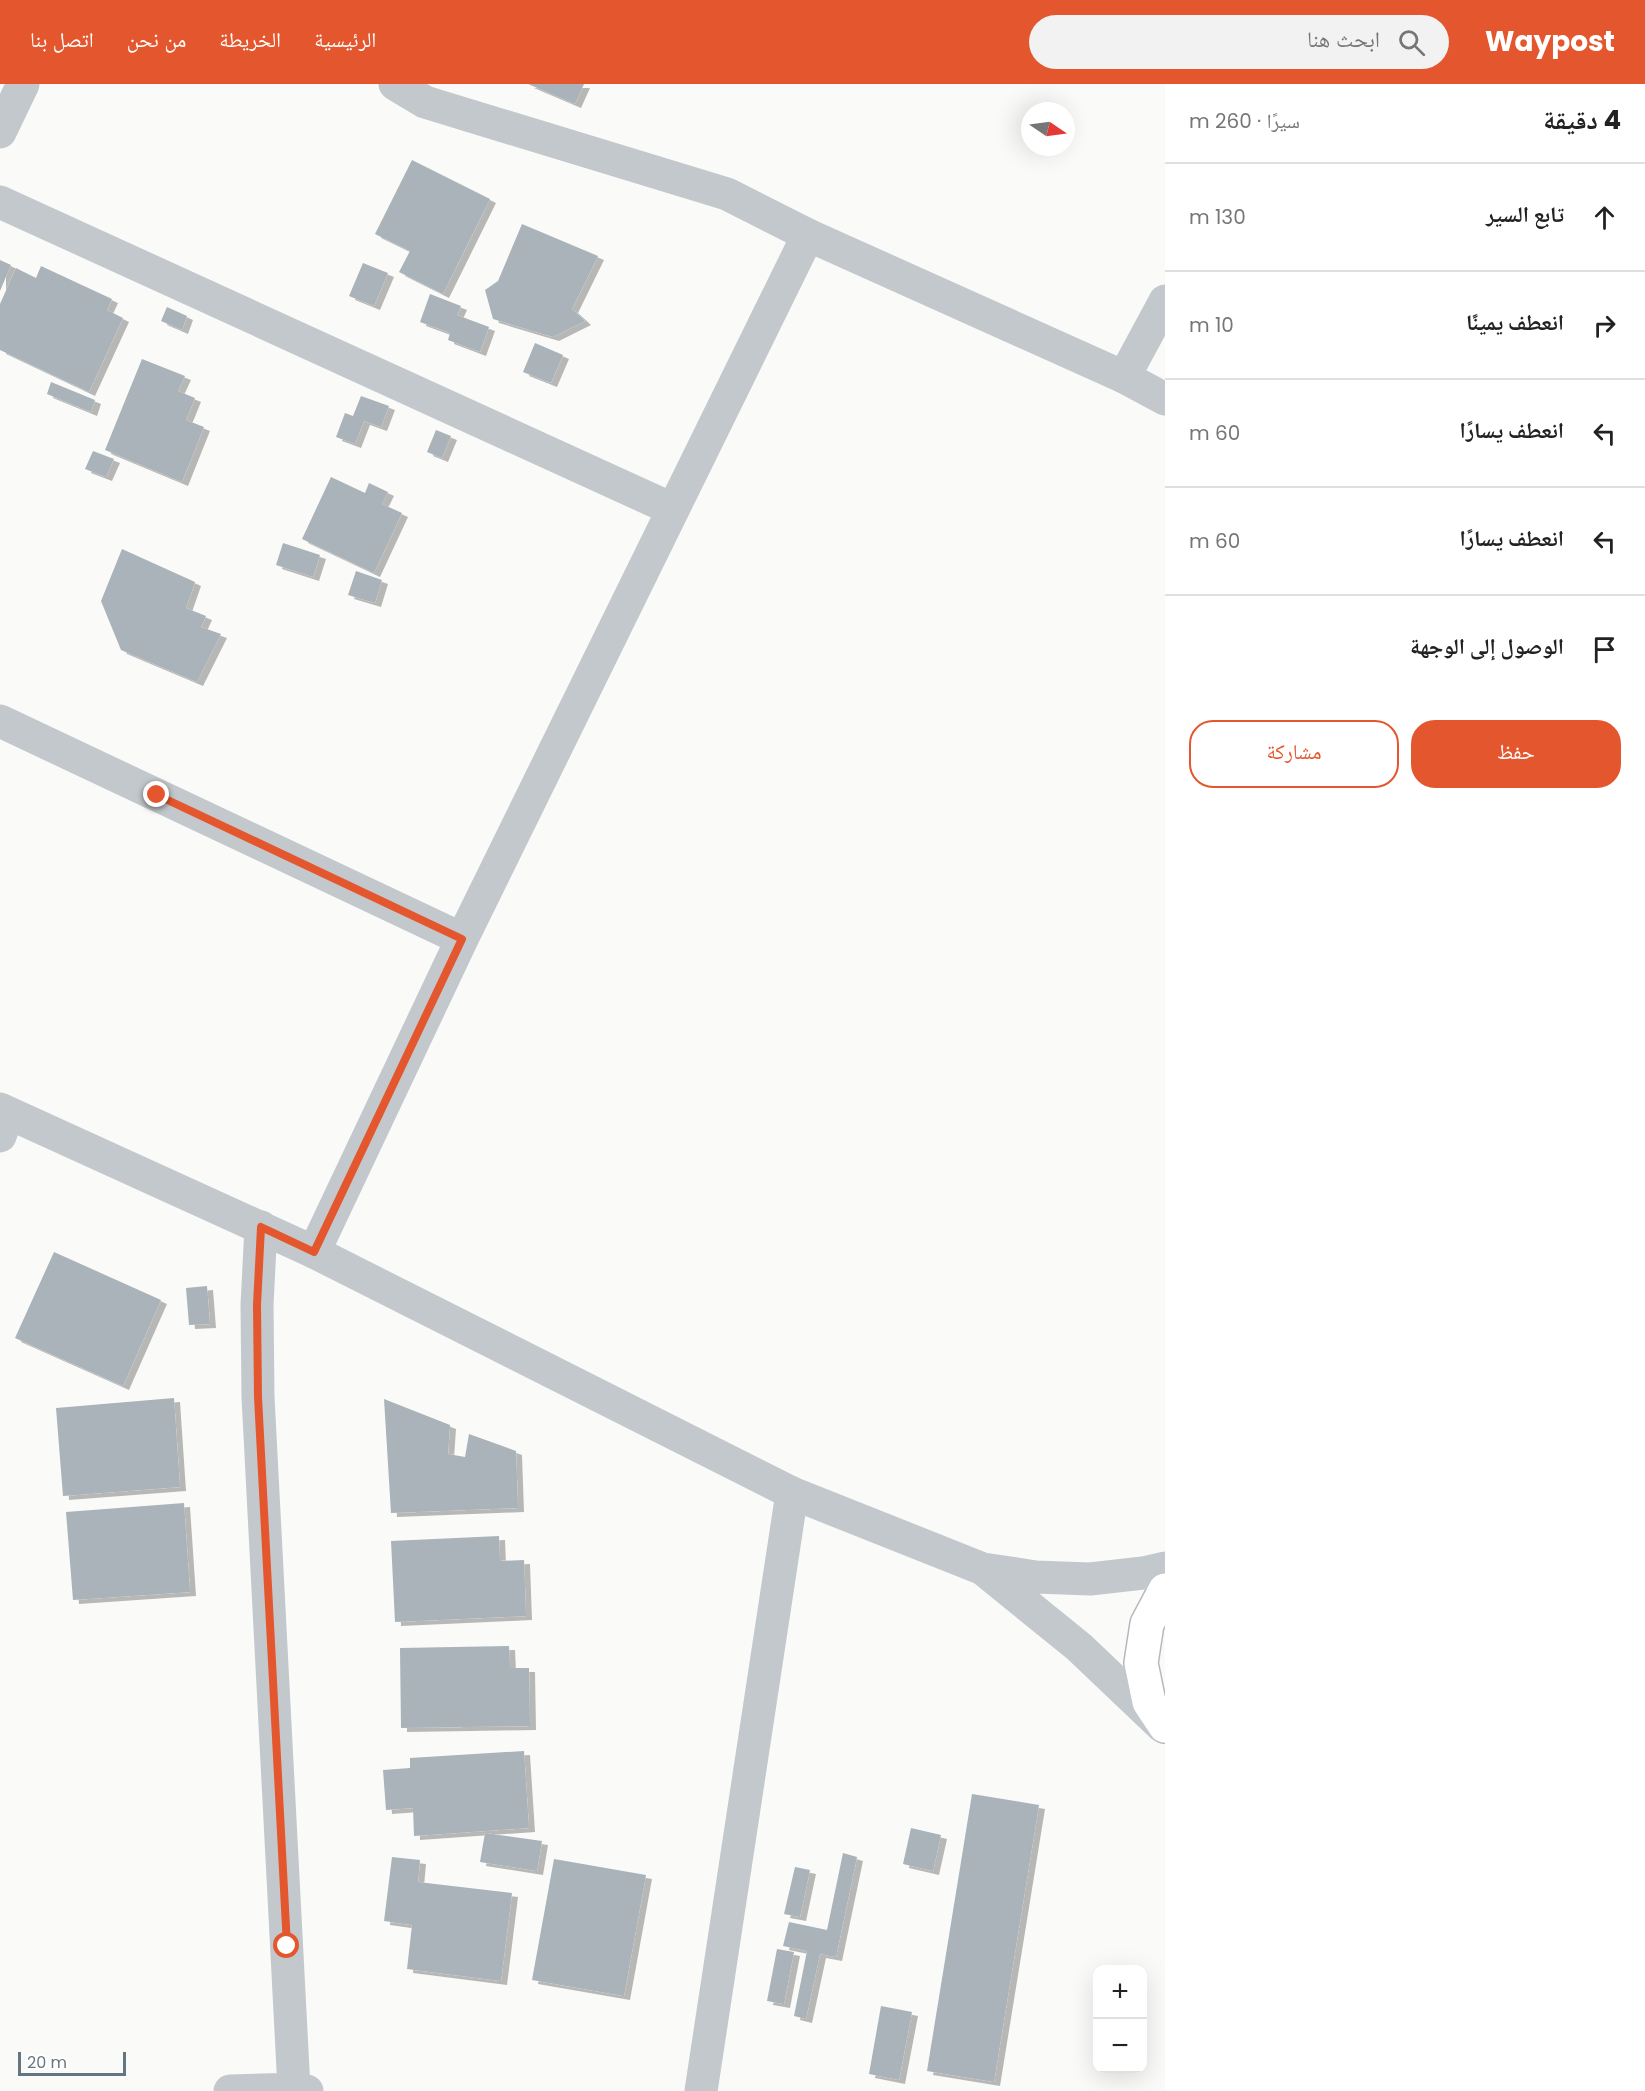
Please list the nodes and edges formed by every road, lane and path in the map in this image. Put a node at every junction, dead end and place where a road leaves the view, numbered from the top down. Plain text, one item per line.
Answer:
1 (23, 84) edge
2 (395, 84) edge
3 (0, 132) edge
4 (0, 202) edge
5 (808, 235) junction
6 (1165, 301) edge
7 (1124, 377) junction
8 (1165, 399) edge
9 (672, 509) junction
10 (0, 721) edge
11 (462, 939) junction
12 (3, 1119) edge
13 (261, 1227) junction
14 (314, 1252) junction
15 (792, 1493) junction
16 (1165, 1568) edge
17 (983, 1569) junction
18 (1165, 1590) edge
19 (1165, 1728) edge
20 (301, 2090) edge
21 (230, 2091) edge
22 (701, 2091) edge

1 - 3 street
2 - 5 street
4 - 9 street
5 - 7 street
5 - 9 street
6 - 7 street
7 - 8 street
9 - 11 street
10 - 11 street
11 - 14 street
12 - 13 street
13 - 14 street
13 - 20 street
14 - 15 street
15 - 17 street
15 - 22 street
16 - 17 street
17 - 19 street
18 - 19 main road
20 - 21 street

